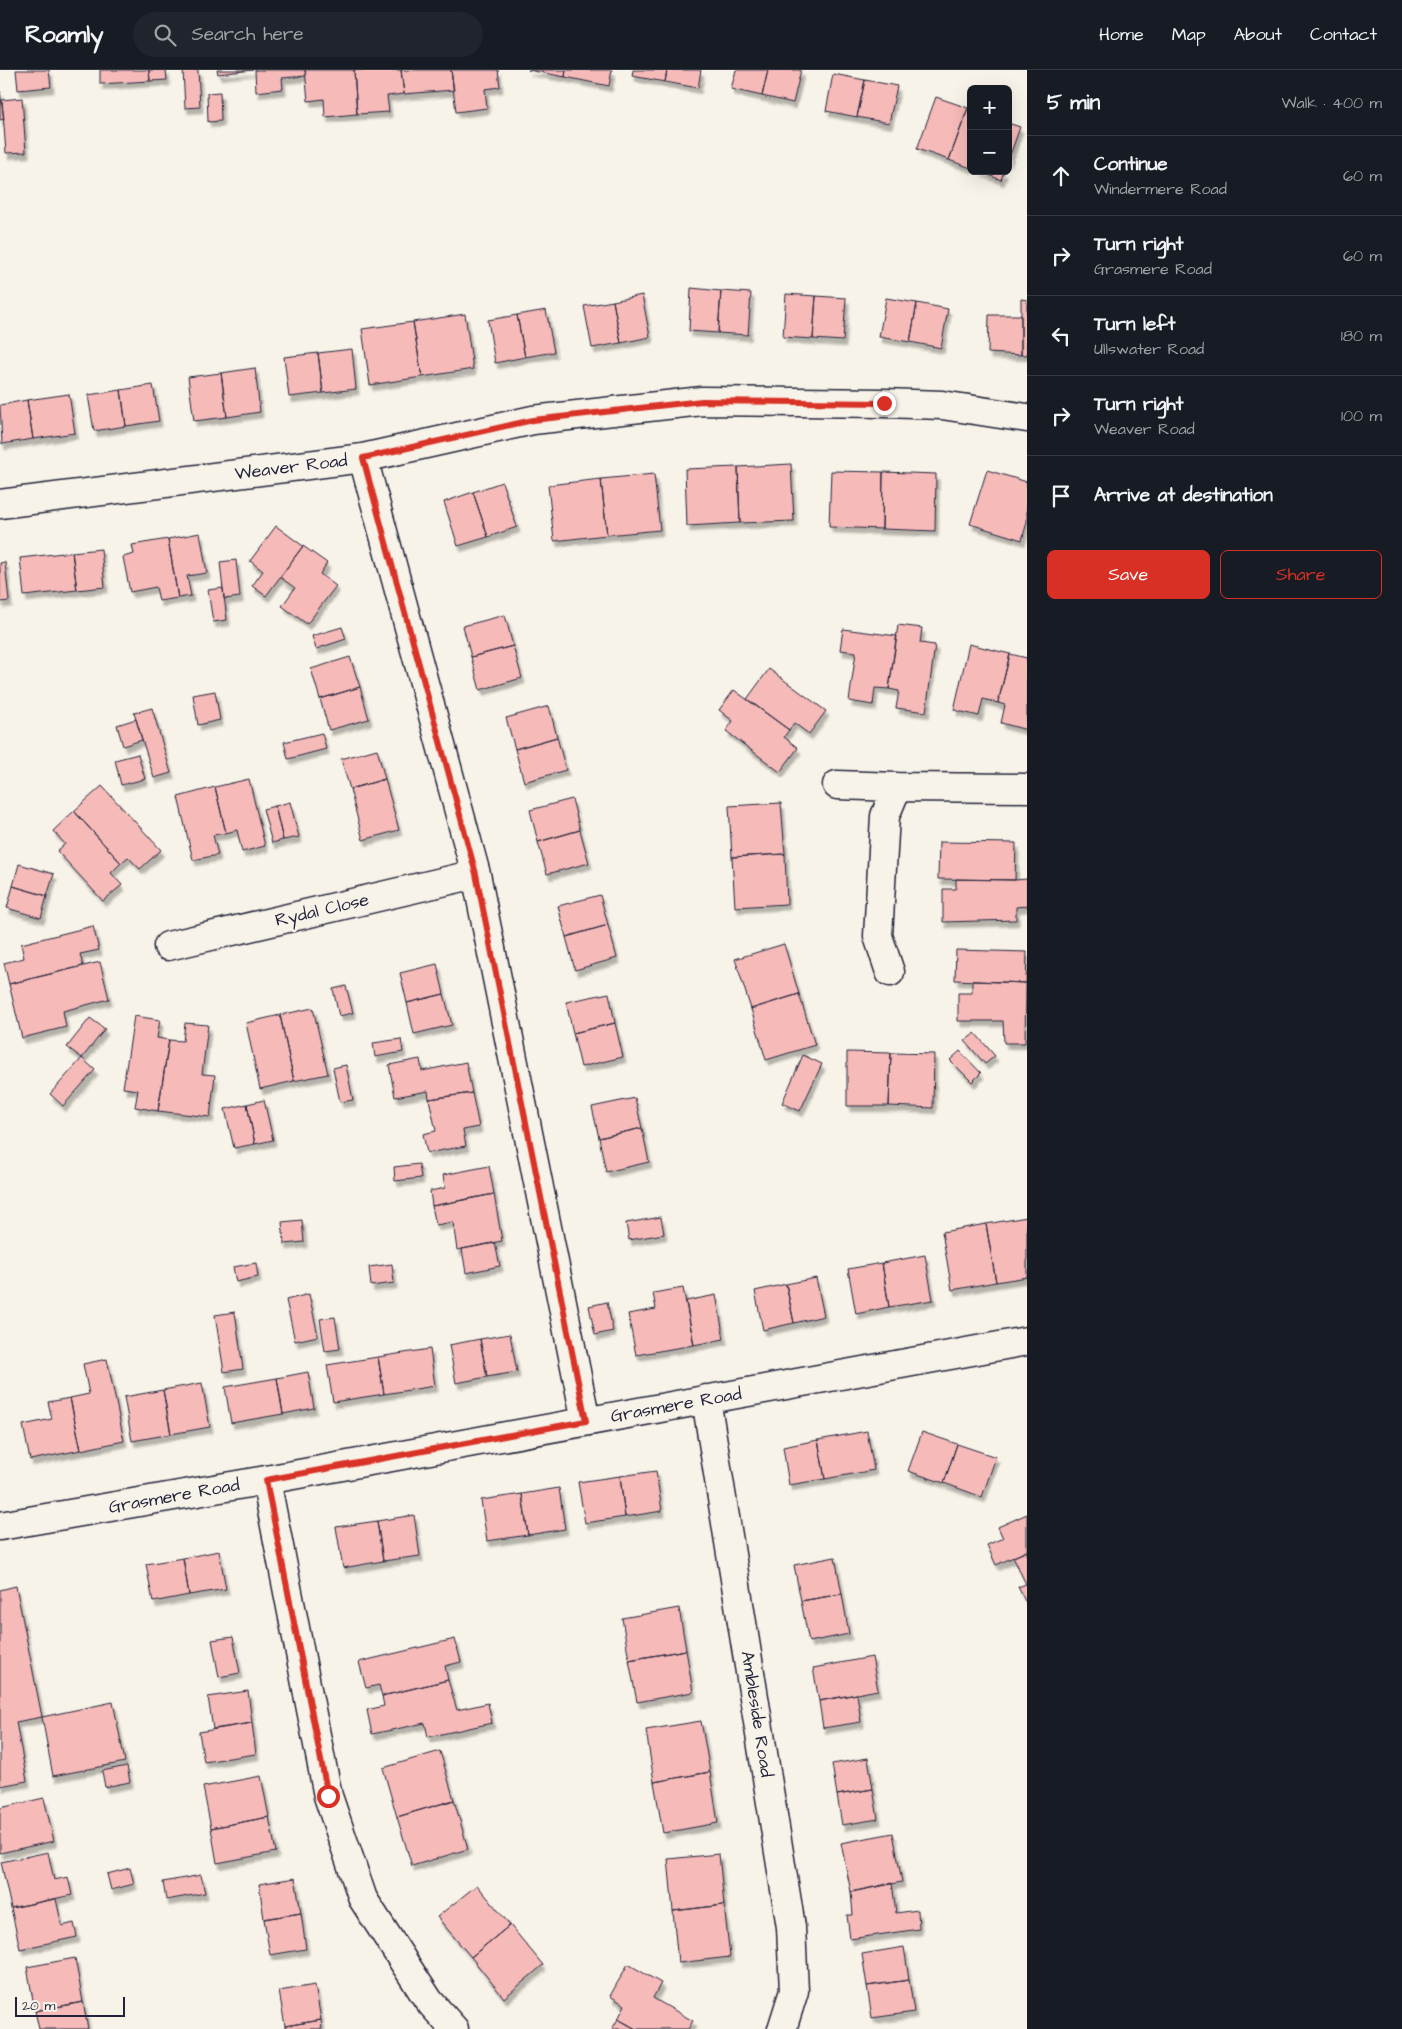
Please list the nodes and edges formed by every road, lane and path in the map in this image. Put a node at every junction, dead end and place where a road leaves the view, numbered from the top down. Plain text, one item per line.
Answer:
1 (1027, 418) edge
2 (363, 458) junction
3 (0, 504) edge
4 (837, 785) dead end
5 (897, 787) junction
6 (1027, 788) edge
7 (476, 874) junction
8 (168, 946) dead end
9 (890, 972) dead end
10 (1027, 1342) edge
11 (706, 1399) junction
12 (586, 1421) junction
13 (266, 1480) junction
14 (0, 1526) edge
15 (454, 2029) edge
16 (782, 2029) edge

1 - 2 street, Weaver Road
2 - 3 street, Weaver Road
2 - 7 street
4 - 5 street
5 - 6 street
5 - 9 street
7 - 8 street, Rydal Close
7 - 12 street
10 - 11 street, Grasmere Road
11 - 12 street, Grasmere Road
11 - 16 street, Ambleside Road
12 - 13 street, Grasmere Road
13 - 14 street, Grasmere Road
13 - 15 street

